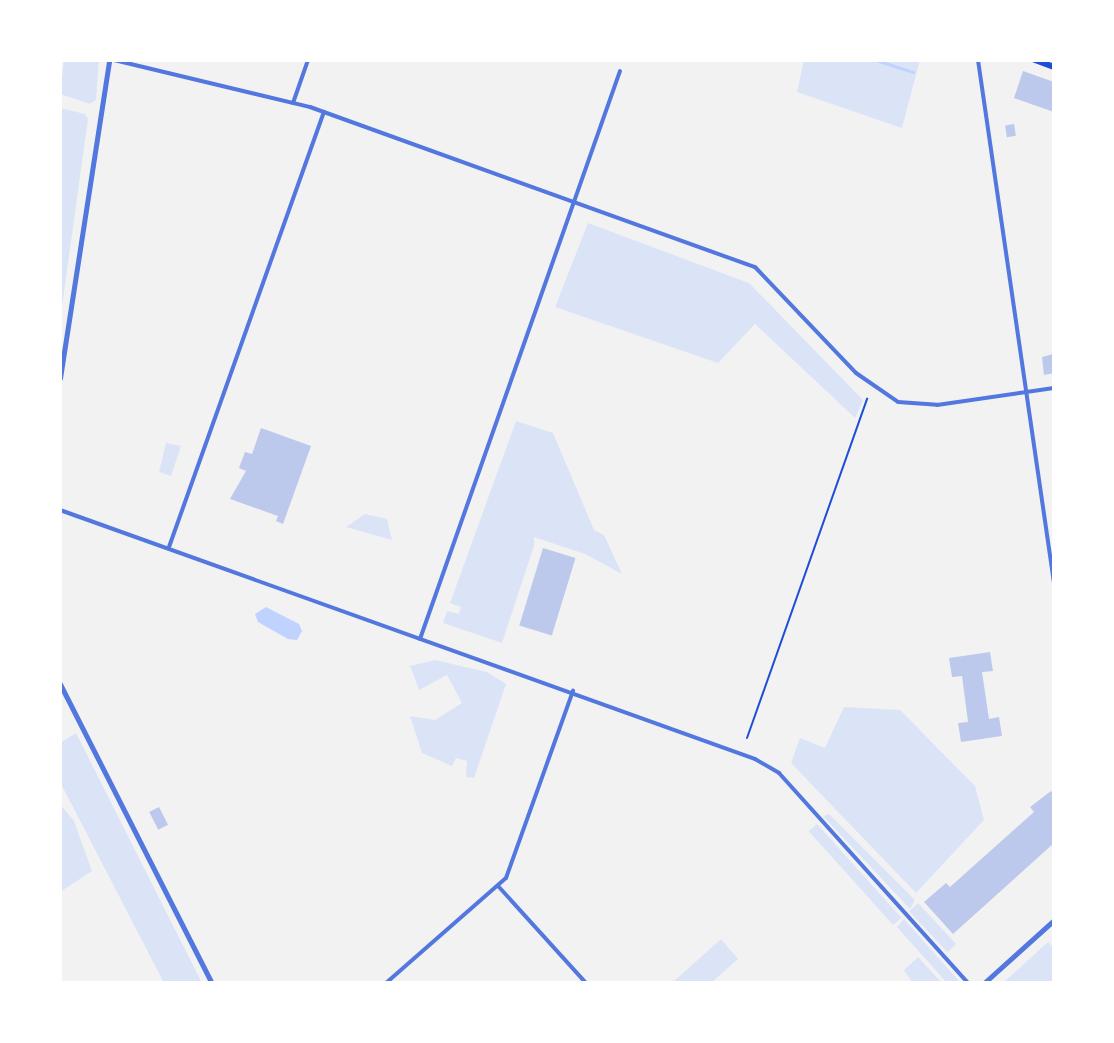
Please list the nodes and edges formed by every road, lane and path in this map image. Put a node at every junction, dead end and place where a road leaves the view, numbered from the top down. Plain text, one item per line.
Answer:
1 (111, 60) edge
2 (308, 60) edge
3 (978, 60) edge
4 (1035, 60) edge
5 (1054, 67) edge
6 (620, 71) dead end
7 (293, 103) junction
8 (324, 112) junction
9 (577, 202) junction
10 (60, 378) edge
11 (1054, 388) edge
12 (1029, 392) junction
13 (867, 399) dead end
14 (60, 510) edge
15 (169, 548) junction
16 (1054, 583) edge
17 (420, 639) junction
18 (60, 684) edge
19 (573, 691) junction
20 (747, 738) dead end
21 (499, 887) junction
22 (1053, 923) edge
23 (212, 983) edge
24 (386, 983) edge
25 (586, 983) edge
26 (968, 983) edge
27 (984, 983) edge

1 - 7 street
1 - 10 street
2 - 7 street
3 - 12 street
4 - 5 main road
6 - 9 street
7 - 8 street
8 - 9 street
8 - 15 street
9 - 12 street
9 - 17 street
11 - 12 street
12 - 16 street
13 - 20 path
14 - 15 street
15 - 17 street
17 - 19 street
18 - 23 street
19 - 21 street
19 - 26 street
21 - 24 street
21 - 25 street
22 - 27 street

